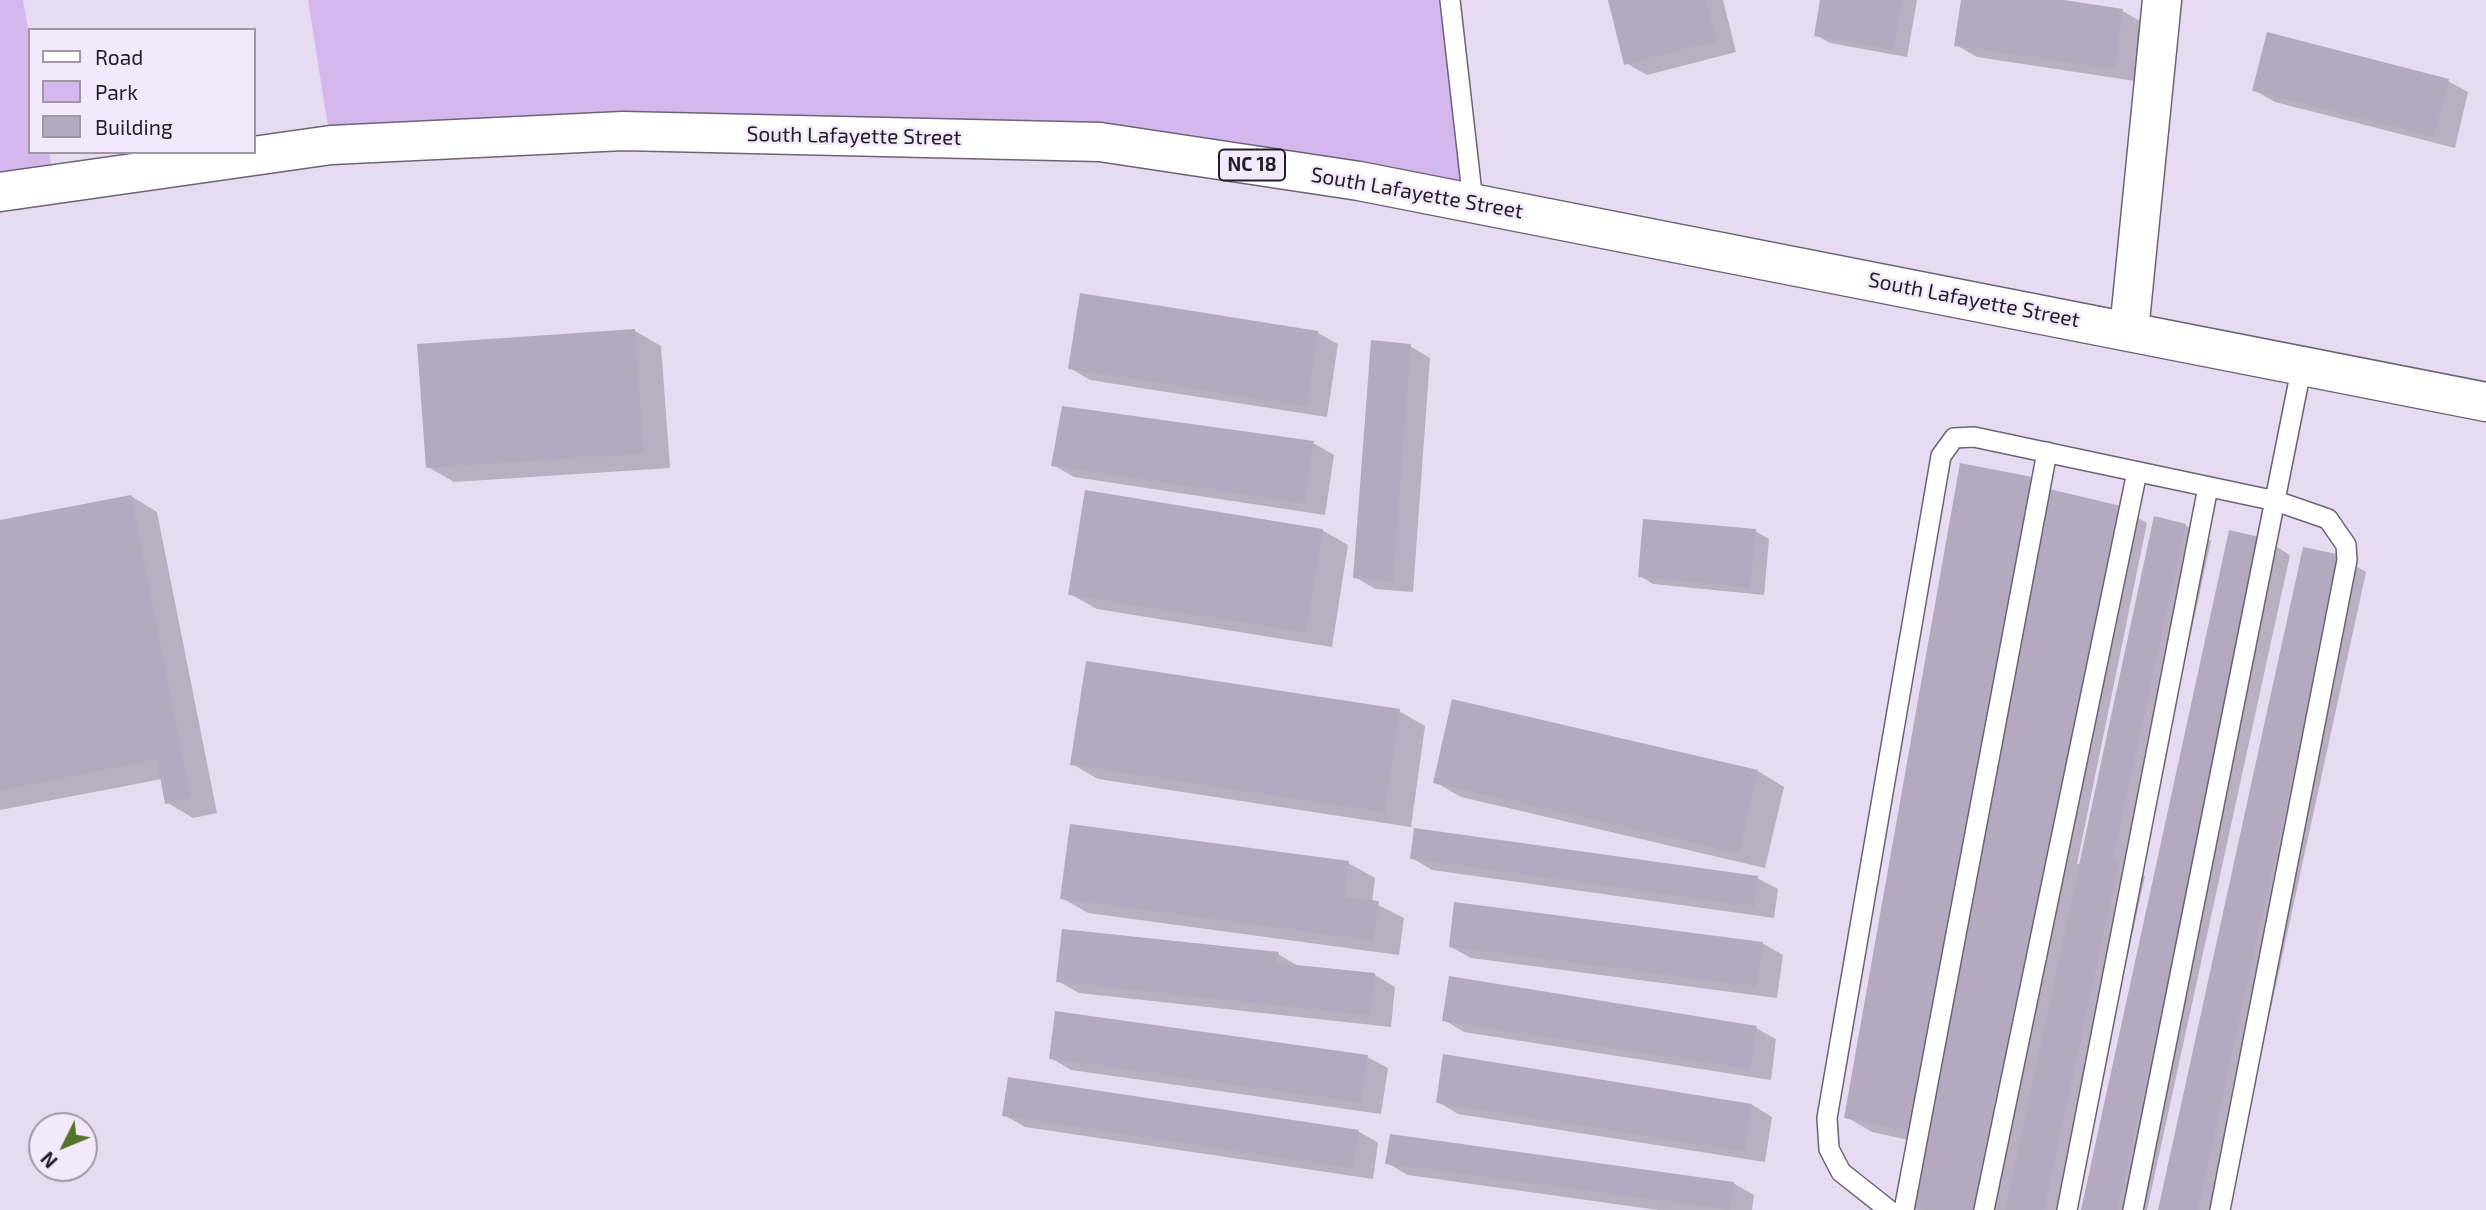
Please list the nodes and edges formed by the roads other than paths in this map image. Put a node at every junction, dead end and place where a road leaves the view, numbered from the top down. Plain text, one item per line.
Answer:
1 (1450, 0) edge
2 (2162, 0) edge
3 (0, 192) edge
4 (1474, 202) junction
5 (2129, 331) junction
6 (2302, 365) junction
7 (2486, 402) edge
8 (2046, 452) junction
9 (2137, 472) junction
10 (2208, 486) junction
11 (2276, 501) junction
12 (1889, 1210) edge
13 (1904, 1210) edge
14 (1984, 1210) edge
15 (2067, 1210) edge
16 (2133, 1210) edge
17 (2220, 1210) edge

1 - 4 lane
2 - 5 main road
3 - 4 main road, South Lafayette Street / NC 18
4 - 5 main road, South Lafayette Street / NC 18
5 - 6 main road, South Lafayette Street / NC 18
6 - 7 main road, South Lafayette Street / NC 18
6 - 11 lane
8 - 9 lane
8 - 12 lane
8 - 13 lane
9 - 10 lane
9 - 14 lane
10 - 11 lane
10 - 15 lane
11 - 16 lane
11 - 17 lane

